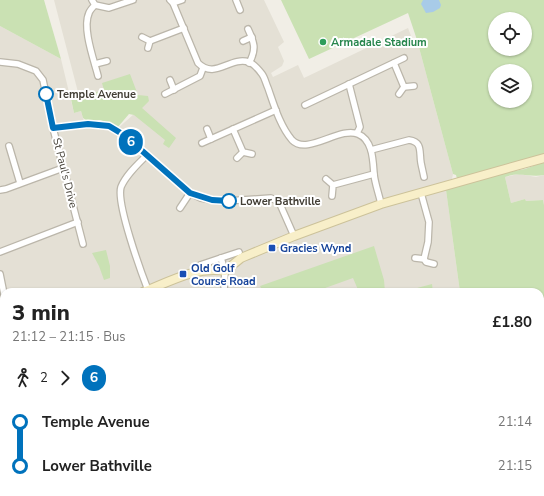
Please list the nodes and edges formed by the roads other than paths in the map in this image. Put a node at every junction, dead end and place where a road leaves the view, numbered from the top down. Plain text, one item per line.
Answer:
1 (132, 0) edge
2 (182, 0) edge
3 (237, 1) edge
4 (94, 2) edge
5 (172, 2) edge
6 (240, 10) dead end
7 (184, 28) junction
8 (248, 29) dead end
9 (142, 37) dead end
10 (252, 37) junction
11 (150, 41) junction
12 (243, 41) dead end
13 (148, 48) dead end
14 (404, 58) dead end
15 (107, 61) dead end
16 (0, 62) edge
17 (249, 63) junction
18 (394, 63) junction
19 (95, 64) junction
20 (203, 68) junction
21 (98, 76) dead end
22 (170, 80) dead end
23 (349, 84) junction
24 (414, 86) dead end
25 (404, 87) junction
26 (174, 90) junction
27 (165, 94) dead end
28 (399, 94) dead end
29 (305, 105) dead end
30 (276, 110) junction
31 (53, 128) junction
32 (207, 129) dead end
33 (234, 129) junction
34 (358, 133) junction
35 (211, 139) junction
36 (202, 143) dead end
37 (9, 146) dead end
38 (371, 150) junction
39 (243, 152) junction
40 (252, 154) dead end
41 (146, 156) junction
42 (237, 158) dead end
43 (544, 158) edge
44 (64, 168) junction
45 (374, 174) junction
46 (424, 177) dead end
47 (326, 179) dead end
48 (20, 184) junction
49 (333, 185) junction
50 (0, 190) edge
51 (421, 192) junction
52 (190, 193) junction
53 (332, 196) dead end
54 (381, 204) junction
55 (180, 208) dead end
56 (78, 222) junction
57 (294, 236) junction
58 (83, 244) dead end
59 (0, 252) edge
60 (239, 252) dead end
61 (221, 258) junction
62 (415, 258) dead end
63 (424, 259) junction
64 (434, 264) dead end
65 (200, 265) dead end
66 (225, 271) junction
67 (0, 274) edge
68 (3, 288) edge
69 (144, 288) edge
70 (153, 288) edge
71 (224, 288) edge

1 - 4 street
2 - 5 street
3 - 6 street
4 - 19 street
5 - 7 street
7 - 11 street
7 - 20 street
8 - 10 street
9 - 11 street
10 - 12 street
10 - 17 street
11 - 13 street
14 - 18 street
15 - 19 street
16 - 31 street, St Paul's Drive
17 - 20 street
17 - 30 street
18 - 23 street
18 - 25 street
19 - 21 street
20 - 26 street
22 - 26 street
23 - 29 street
23 - 34 street
24 - 25 street
25 - 28 street
26 - 27 street
30 - 33 street
30 - 34 street
31 - 41 street
31 - 44 street, St Paul's Drive
32 - 35 street
33 - 35 street
33 - 39 street
34 - 38 street
35 - 36 street
37 - 48 street
38 - 45 street
38 - 46 street
39 - 40 street
39 - 42 street
41 - 52 street
41 - 69 street
43 - 51 main road
44 - 48 street
44 - 56 street, St Paul's Drive
45 - 49 street
45 - 54 street
47 - 49 street
48 - 50 street
49 - 53 street
51 - 54 main road
51 - 63 street
52 - 55 street
52 - 57 street
54 - 57 main road
56 - 58 street, St Paul's Drive
56 - 59 street
57 - 66 main road
60 - 61 street
61 - 65 street
61 - 66 street
62 - 63 street
63 - 64 street
66 - 70 main road
66 - 71 street
67 - 68 street

